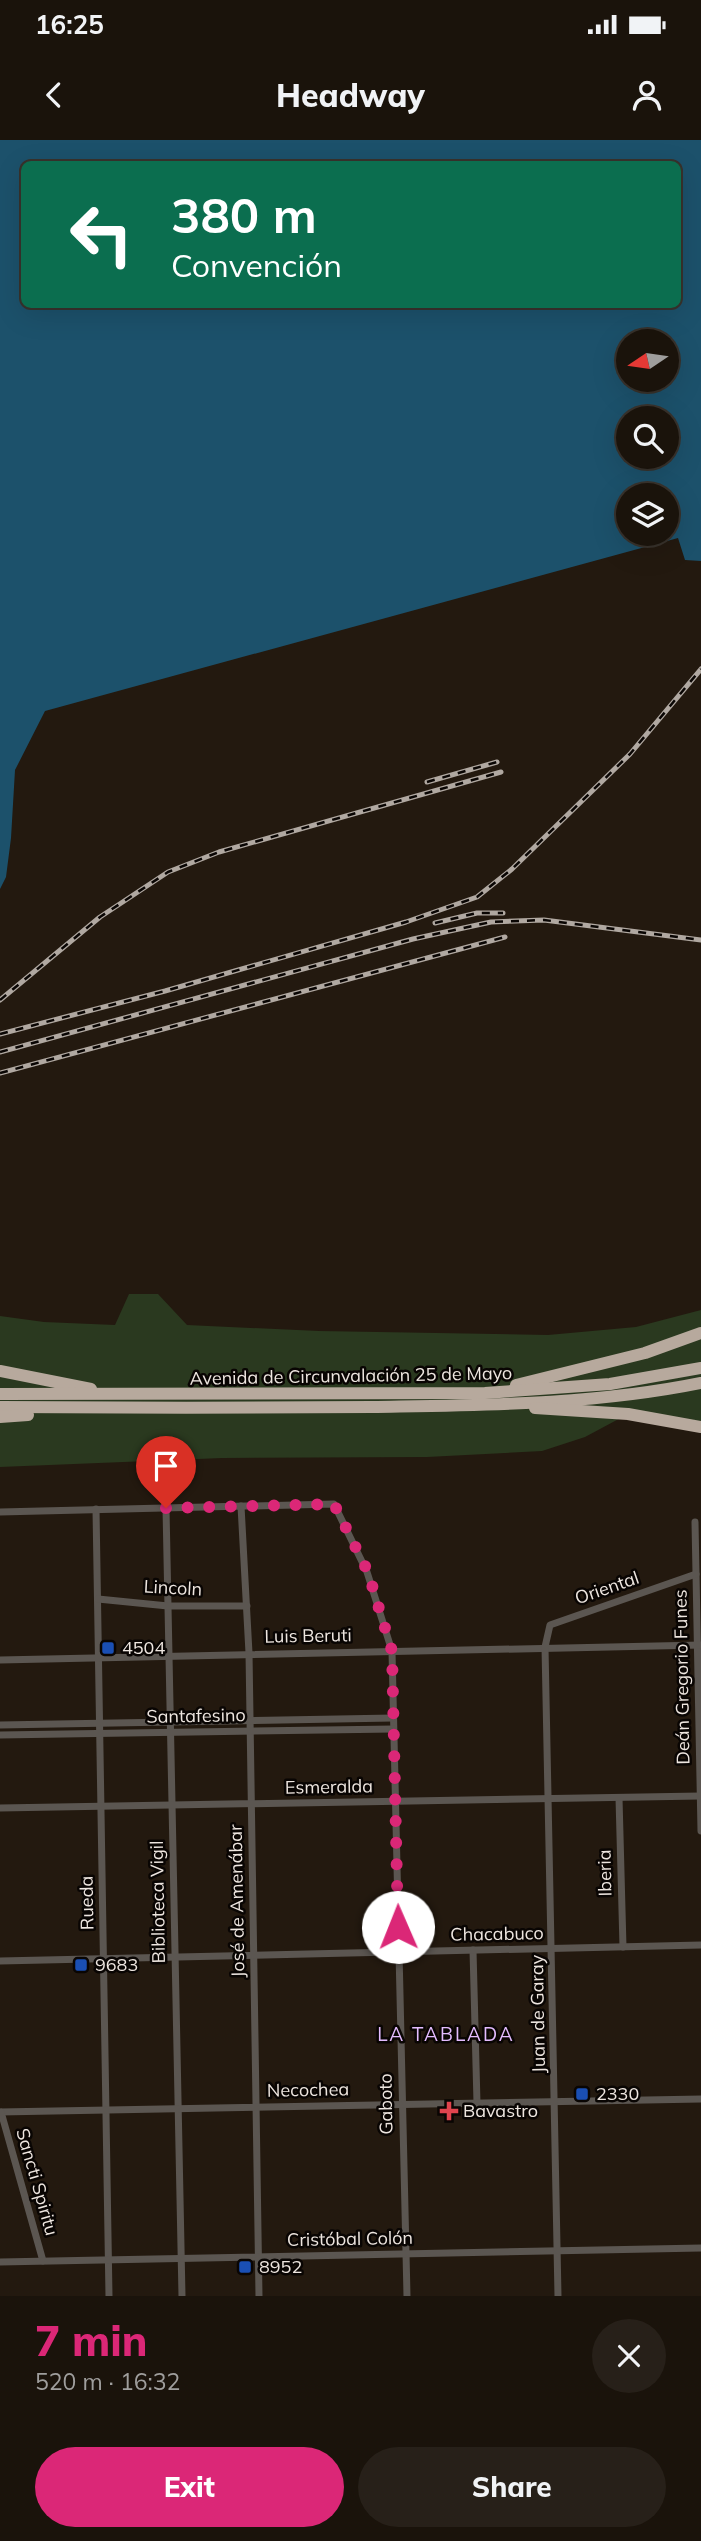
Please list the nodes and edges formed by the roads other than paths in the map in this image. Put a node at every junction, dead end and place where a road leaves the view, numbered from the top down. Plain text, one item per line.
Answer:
1 (701, 1333) edge
2 (701, 1368) edge
3 (0, 1371) edge
4 (701, 1383) edge
5 (0, 1394) edge
6 (133, 1396) junction
7 (488, 1399) junction
8 (0, 1407) edge
9 (108, 1408) junction
10 (0, 1417) edge
11 (701, 1427) edge
12 (241, 1506) junction
13 (166, 1508) junction
14 (96, 1509) junction
15 (0, 1512) edge
16 (695, 1522) dead end
17 (696, 1574) junction
18 (98, 1599) junction
19 (168, 1606) junction
20 (247, 1606) junction
21 (699, 1645) edge
22 (545, 1647) junction
23 (392, 1651) junction
24 (249, 1653) junction
25 (169, 1655) junction
26 (99, 1657) junction
27 (0, 1660) edge
28 (393, 1718) junction
29 (250, 1721) junction
30 (170, 1722) junction
31 (100, 1723) junction
32 (0, 1725) edge
33 (393, 1729) junction
34 (250, 1731) junction
35 (171, 1732) junction
36 (101, 1733) junction
37 (0, 1735) edge
38 (700, 1796) edge
39 (619, 1798) junction
40 (548, 1799) junction
41 (395, 1802) junction
42 (250, 1804) junction
43 (172, 1805) junction
44 (101, 1806) junction
45 (0, 1808) edge
46 (701, 1831) edge
47 (701, 1945) edge
48 (623, 1947) junction
49 (552, 1948) junction
50 (473, 1950) junction
51 (398, 1952) junction
52 (253, 1956) junction
53 (175, 1958) junction
54 (104, 1959) junction
55 (0, 1961) edge
56 (701, 2099) edge
57 (555, 2102) junction
58 (477, 2103) junction
59 (402, 2104) junction
60 (256, 2107) junction
61 (178, 2109) junction
62 (107, 2110) junction
63 (0, 2112) edge
64 (701, 2248) edge
65 (557, 2251) junction
66 (406, 2254) junction
67 (259, 2257) junction
68 (181, 2259) junction
69 (109, 2260) junction
70 (43, 2261) junction
71 (0, 2262) edge
72 (109, 2296) edge
73 (182, 2296) edge
74 (259, 2296) edge
75 (407, 2296) edge
76 (558, 2296) edge

1 - 7 highway
2 - 7 highway, Avenida de Circunvalación 25 de Mayo
3 - 6 highway
4 - 7 highway, Avenida de Circunvalación 25 de Mayo
5 - 6 highway, Avenida de Circunvalación 25 de Mayo
6 - 7 highway, Avenida de Circunvalación 25 de Mayo
7 - 9 highway, Avenida de Circunvalación 25 de Mayo
7 - 11 highway
8 - 9 highway, Avenida de Circunvalación 25 de Mayo
9 - 10 highway
12 - 13 street
12 - 20 street, José de Amenábar
12 - 23 street, Gaboto
13 - 14 street
13 - 19 street, Biblioteca Vigil
14 - 15 street
14 - 18 street, Rueda
16 - 17 street, Deán Gregorio Funes
17 - 21 street, Deán Gregorio Funes
17 - 22 street, Oriental
18 - 19 street, Lincoln
18 - 26 street, Rueda
19 - 20 street, Lincoln
19 - 25 street, Biblioteca Vigil
20 - 24 street, José de Amenábar
21 - 22 street, Luis Beruti
21 - 38 street, Deán Gregorio Funes
22 - 23 street, Luis Beruti
22 - 40 street, Juan de Garay
23 - 24 street, Luis Beruti
23 - 28 street, Gaboto
24 - 25 street, Luis Beruti
24 - 29 street, José de Amenábar
25 - 26 street, Luis Beruti
25 - 30 street, Biblioteca Vigil
26 - 27 street, Luis Beruti
26 - 31 street, Rueda
28 - 29 street, Santafesino
28 - 33 street, Gaboto
29 - 30 street, Santafesino
29 - 34 street, José de Amenábar
30 - 31 street, Santafesino
30 - 35 street, Biblioteca Vigil
31 - 32 street, Santafesino
31 - 36 street, Rueda
33 - 34 street, Santafesino
33 - 41 street, Gaboto
34 - 35 street, Santafesino
34 - 42 street, José de Amenábar
35 - 36 street, Santafesino
35 - 43 street, Biblioteca Vigil
36 - 37 street, Santafesino
36 - 44 street, Rueda
38 - 39 street, Esmeralda
38 - 46 street, Deán Gregorio Funes
39 - 40 street, Esmeralda
39 - 48 street, Iberia
40 - 41 street, Esmeralda
40 - 49 street, Juan de Garay
41 - 42 street, Esmeralda
41 - 51 street, Gaboto
42 - 43 street, Esmeralda
42 - 52 street, José de Amenábar
43 - 44 street, Esmeralda
43 - 53 street, Biblioteca Vigil
44 - 45 street, Esmeralda
44 - 54 street, Rueda
47 - 48 street, Chacabuco
48 - 49 street, Chacabuco
49 - 50 street, Chacabuco
49 - 57 street, Juan de Garay
50 - 51 street, Chacabuco
50 - 58 street
51 - 52 street, Chacabuco
51 - 59 street, Gaboto
52 - 53 street, Chacabuco
52 - 60 street, José de Amenábar
53 - 54 street, Chacabuco
53 - 61 street, Biblioteca Vigil
54 - 55 street, Chacabuco
54 - 62 street, Rueda
56 - 57 street, Necochea
57 - 58 street, Necochea
57 - 65 street, Juan de Garay
58 - 59 street, Necochea
59 - 60 street, Necochea
59 - 66 street, Gaboto
60 - 61 street, Necochea
60 - 67 street, José de Amenábar
61 - 62 street, Necochea
61 - 68 street, Biblioteca Vigil
62 - 63 street, Necochea
62 - 69 street, Rueda
63 - 70 street, Sancti Spiritu
64 - 65 street, Cristóbal Colón
65 - 66 street, Cristóbal Colón
65 - 76 street, Juan de Garay
66 - 67 street, Cristóbal Colón
66 - 75 street, Gaboto
67 - 68 street, Cristóbal Colón
67 - 74 street, José de Amenábar
68 - 69 street, Cristóbal Colón
68 - 73 street, Biblioteca Vigil
69 - 70 street, Cristóbal Colón
69 - 72 street, Rueda
70 - 71 street, Cristóbal Colón

